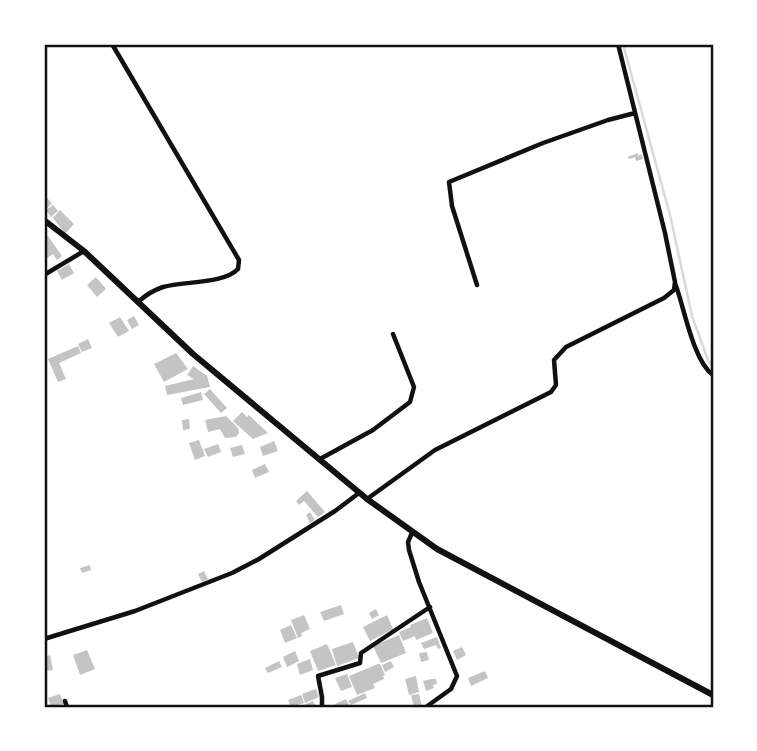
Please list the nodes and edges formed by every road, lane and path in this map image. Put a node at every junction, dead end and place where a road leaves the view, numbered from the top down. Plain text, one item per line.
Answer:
1 (112, 44) edge
2 (618, 44) edge
3 (635, 113) junction
4 (44, 220) edge
5 (84, 251) junction
6 (44, 275) edge
7 (675, 282) junction
8 (477, 285) dead end
9 (139, 301) junction
10 (393, 334) dead end
11 (713, 375) edge
12 (320, 459) junction
13 (359, 493) junction
14 (367, 499) junction
15 (412, 533) junction
16 (430, 607) junction
17 (44, 639) edge
18 (713, 695) edge
19 (65, 701) dead end
20 (67, 707) edge
21 (322, 707) edge
22 (426, 707) edge

1 - 9 street
2 - 3 street
3 - 7 street
3 - 8 street
4 - 5 main road
5 - 6 street
5 - 9 main road
7 - 11 street
7 - 14 street
9 - 12 main road
10 - 12 street
12 - 13 main road
13 - 14 main road
13 - 17 street
14 - 15 main road
15 - 16 street
15 - 18 main road
16 - 21 street
16 - 22 street
19 - 20 street

